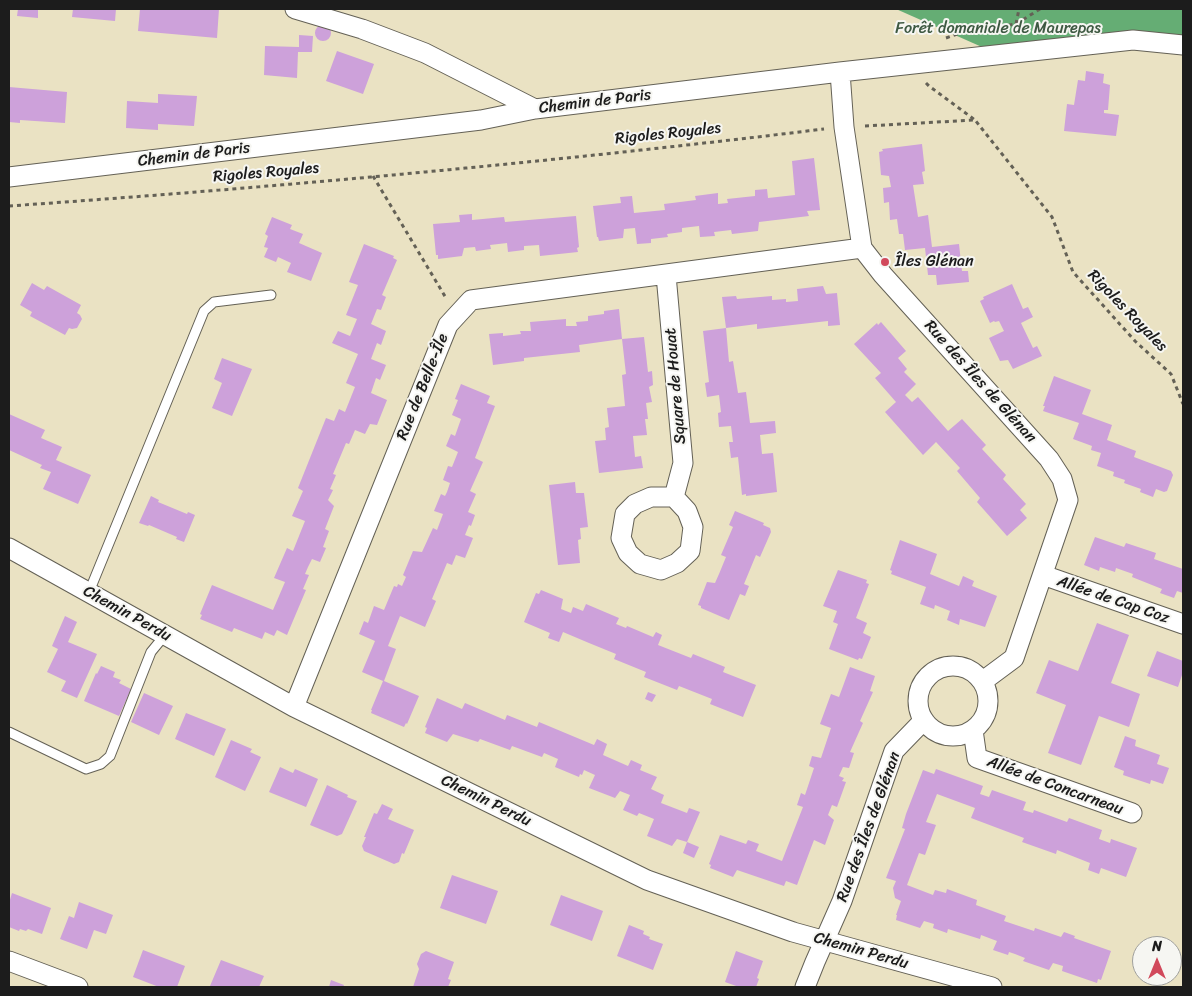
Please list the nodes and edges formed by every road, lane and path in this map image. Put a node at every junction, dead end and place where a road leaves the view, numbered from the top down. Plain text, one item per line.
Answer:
1 (295, 9) edge
2 (1019, 9) edge
3 (1016, 24) dead end
4 (1183, 45) edge
5 (914, 64) junction
6 (840, 72) junction
7 (535, 109) junction
8 (975, 120) junction
9 (844, 127) junction
10 (373, 176) junction
11 (9, 178) edge
12 (9, 206) edge
13 (862, 248) junction
14 (666, 275) junction
15 (272, 295) dead end
16 (457, 316) junction
17 (1183, 404) edge
18 (674, 497) dead end
19 (9, 548) edge
20 (1043, 575) junction
21 (89, 592) junction
22 (1183, 624) edge
23 (165, 635) junction
24 (983, 681) junction
25 (294, 707) junction
26 (924, 720) junction
27 (973, 730) junction
28 (9, 732) edge
29 (1132, 814) dead end
30 (825, 940) junction
31 (9, 961) edge
32 (78, 987) edge
33 (805, 987) edge
34 (992, 987) edge

1 - 7 street
2 - 3 path
4 - 5 street, Chemin de Paris
5 - 6 street, Chemin de Paris
5 - 8 path
6 - 7 street, Chemin de Paris
6 - 9 street, Rue des Îles de Glénan
7 - 11 street, Chemin de Paris
8 - 9 path, Rigoles Royales
8 - 17 path, Rigoles Royales
9 - 10 path, Rigoles Royales
9 - 13 street, Rue des Îles de Glénan
10 - 12 path, Rigoles Royales
10 - 16 path
13 - 14 street, Rue de Belle-Île
13 - 20 street, Rue des Îles de Glénan
14 - 16 street, Rue de Belle-Île
14 - 18 street, Square de Houat
15 - 21 lane
16 - 25 street, Rue de Belle-Île
19 - 21 street, Chemin Perdu
20 - 22 street, Allée de Cap Coz
20 - 24 street, Rue des Îles de Glénan
21 - 23 street, Chemin Perdu
23 - 25 street, Chemin Perdu
23 - 28 lane
24 - 26 street
24 - 27 street
25 - 30 street, Chemin Perdu
26 - 27 street
26 - 30 street, Rue des Îles de Glénan
27 - 29 street, Allée de Concarneau
30 - 33 street, Rue des Îles de Glénan
30 - 34 street, Chemin Perdu
31 - 32 street

